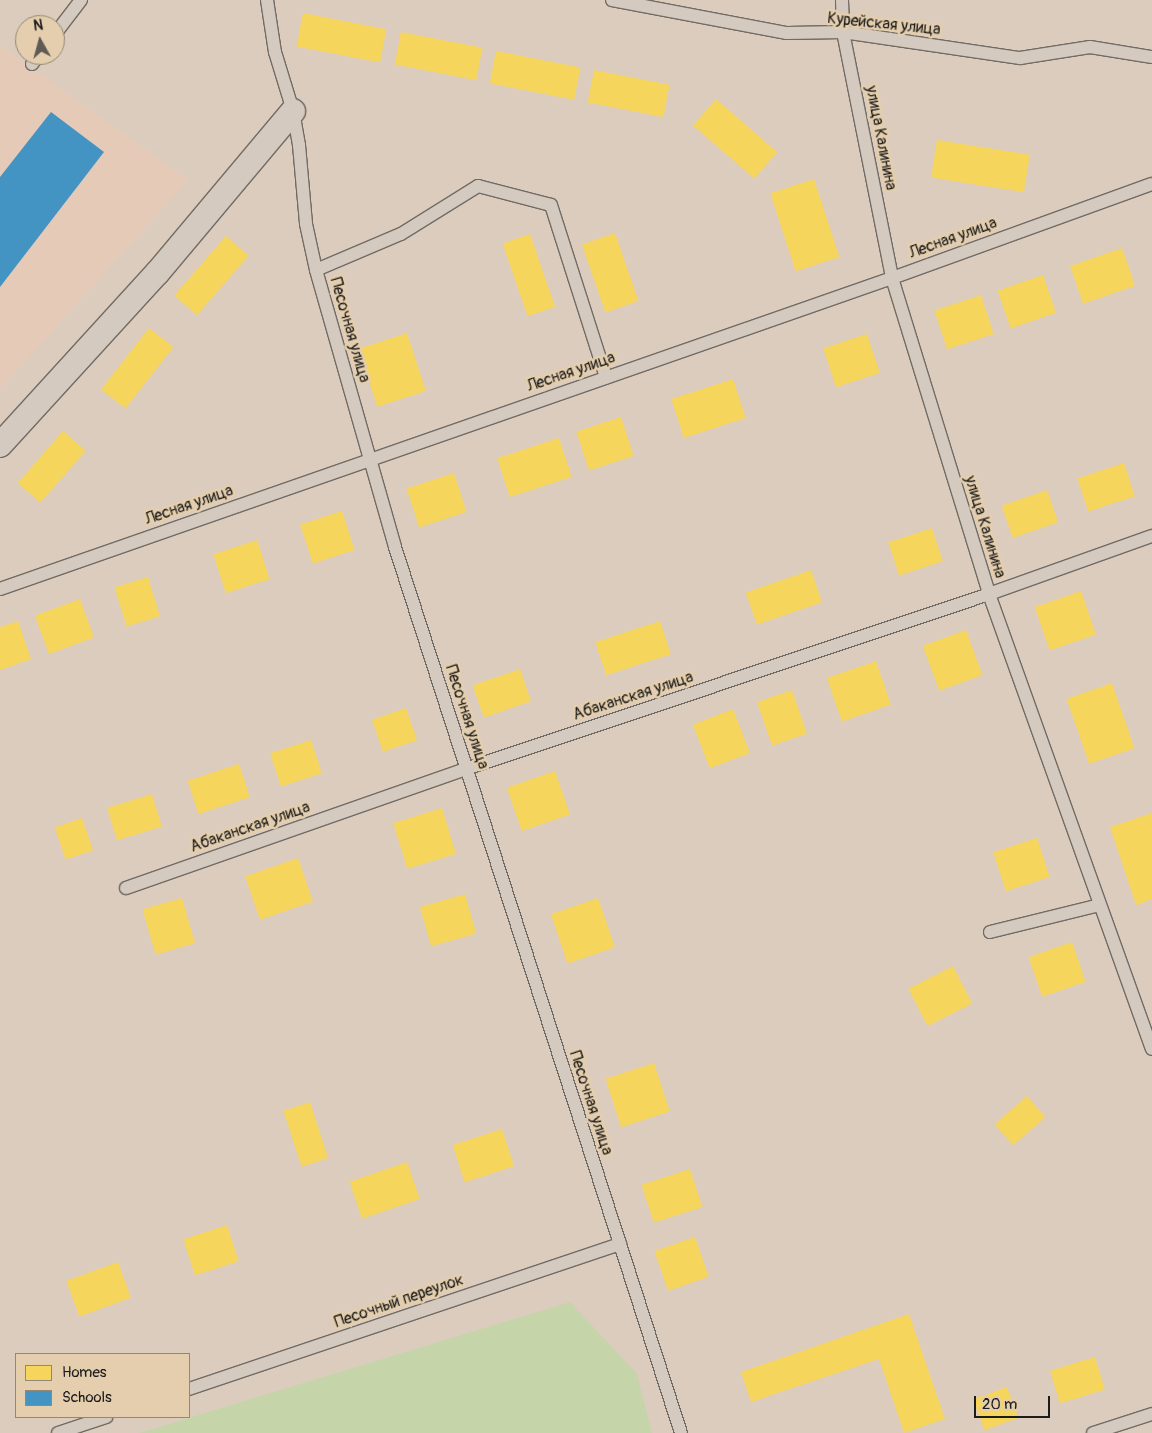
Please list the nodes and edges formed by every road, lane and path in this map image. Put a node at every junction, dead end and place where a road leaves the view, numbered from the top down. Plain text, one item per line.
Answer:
1 (81, 0) edge
2 (267, 0) edge
3 (612, 0) edge
4 (842, 0) edge
5 (65, 21) edge
6 (843, 32) junction
7 (1152, 57) edge
8 (293, 111) junction
9 (1152, 184) edge
10 (316, 270) junction
11 (892, 278) junction
12 (606, 377) junction
13 (0, 444) edge
14 (370, 459) junction
15 (1152, 536) edge
16 (0, 589) edge
17 (989, 594) junction
18 (466, 769) junction
19 (126, 888) dead end
20 (1100, 905) junction
21 (990, 932) dead end
22 (1152, 1049) edge
23 (620, 1244) junction
24 (190, 1389) edge
25 (1152, 1414) edge
26 (103, 1418) edge
27 (58, 1433) edge
28 (681, 1433) edge
29 (1093, 1433) edge

1 - 5 lane
2 - 8 lane, Песочная улица
3 - 6 lane, Курейская улица
4 - 6 lane, улица Калинина
6 - 7 lane, Курейская улица
6 - 11 lane, улица Калинина
8 - 10 lane, Песочная улица
8 - 13 street
9 - 11 lane, Лесная улица
10 - 12 lane
10 - 14 lane, Песочная улица
11 - 12 lane, Лесная улица
11 - 17 lane, улица Калинина
12 - 14 lane, Лесная улица
14 - 16 lane, Лесная улица
14 - 18 lane, Песочная улица
15 - 17 lane, Абаканская улица
17 - 18 lane, Абаканская улица
17 - 20 lane, улица Калинина
18 - 19 lane, Абаканская улица
18 - 23 lane, Песочная улица
20 - 21 lane
20 - 22 lane, улица Калинина
23 - 24 lane, Песочный переулок
23 - 28 lane, Песочная улица
25 - 29 lane
26 - 27 lane

